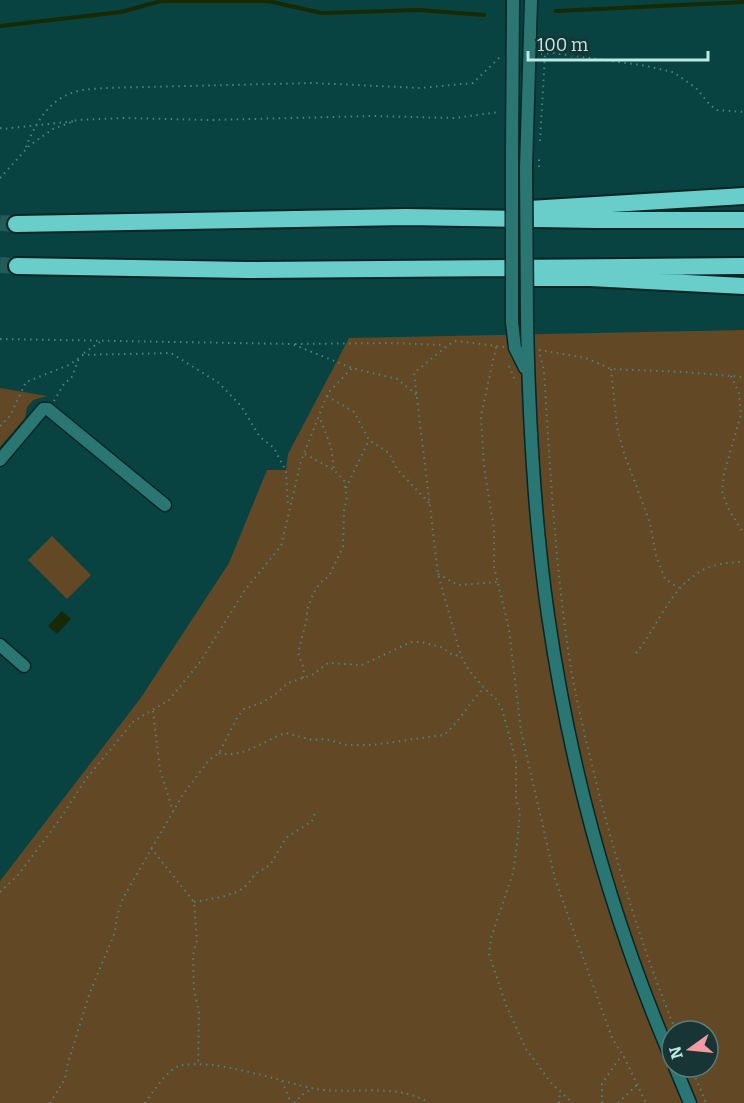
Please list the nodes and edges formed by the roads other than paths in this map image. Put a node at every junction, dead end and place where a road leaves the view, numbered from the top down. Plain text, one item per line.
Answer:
1 (513, 0) edge
2 (531, 0) edge
3 (744, 196) edge
4 (406, 217) junction
5 (744, 220) edge
6 (16, 224) tunnel mouth
7 (17, 266) tunnel mouth
8 (744, 266) edge
9 (247, 270) junction
10 (744, 286) edge
11 (532, 371) junction
12 (0, 460) edge
13 (165, 505) dead end
14 (0, 645) edge
15 (24, 666) dead end
16 (660, 1032) edge
17 (680, 1079) edge
18 (690, 1103) edge

1 - 11 street, bridge
2 - 11 street, bridge
3 - 4 highway
4 - 5 highway
4 - 6 highway
7 - 9 highway
8 - 9 highway
9 - 10 highway
11 - 16 street
12 - 13 street
14 - 15 street
17 - 18 street

